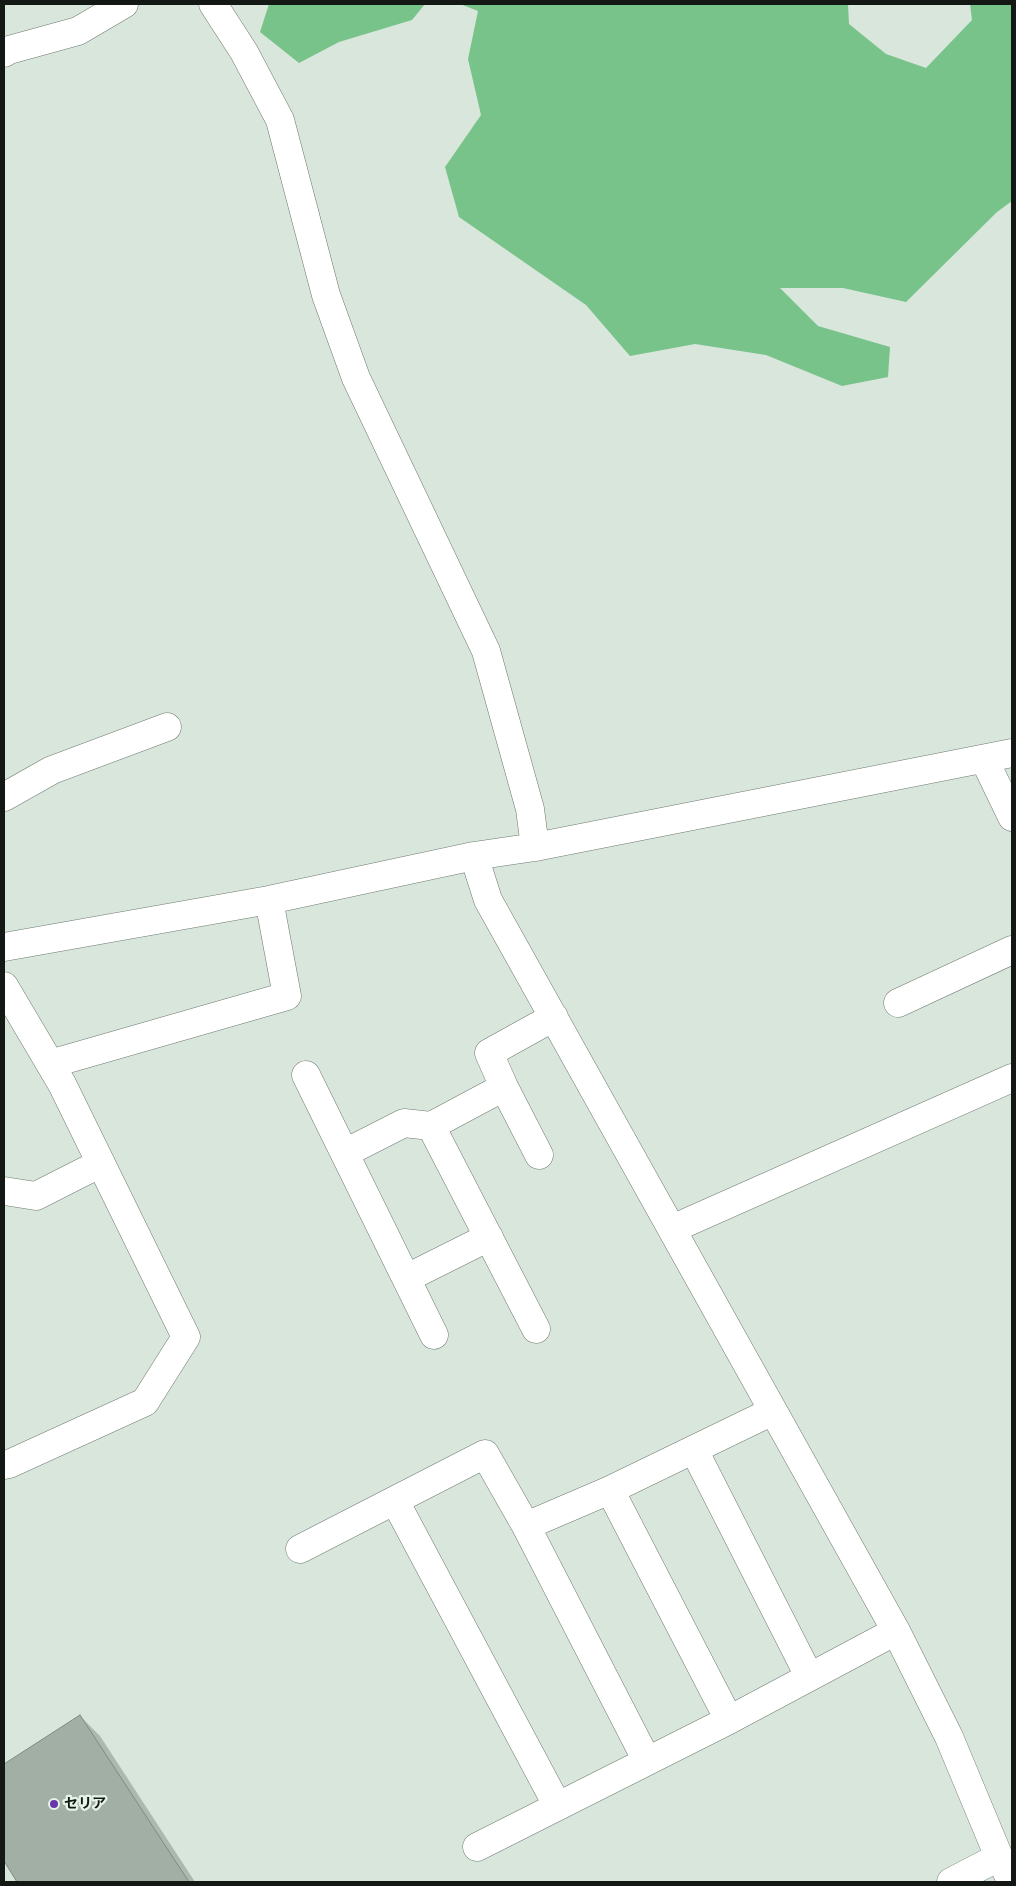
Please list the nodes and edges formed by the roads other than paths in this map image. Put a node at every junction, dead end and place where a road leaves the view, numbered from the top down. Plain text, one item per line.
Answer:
1 (124, 4) edge
2 (213, 4) edge
3 (4, 53) edge
4 (167, 727) dead end
5 (1012, 753) edge
6 (984, 759) junction
7 (4, 797) edge
8 (1012, 817) edge
9 (535, 847) junction
10 (474, 856) junction
11 (269, 900) junction
12 (4, 947) edge
13 (1012, 950) edge
14 (4, 986) edge
15 (898, 1003) dead end
16 (554, 1017) junction
17 (50, 1064) junction
18 (306, 1076) dead end
19 (1012, 1078) edge
20 (504, 1087) junction
21 (431, 1126) junction
22 (345, 1153) junction
23 (539, 1155) dead end
24 (101, 1163) junction
25 (4, 1191) edge
26 (672, 1229) junction
27 (489, 1237) junction
28 (407, 1278) junction
29 (536, 1329) dead end
30 (434, 1335) dead end
31 (773, 1411) junction
32 (694, 1450) junction
33 (4, 1465) edge
34 (610, 1490) junction
35 (395, 1501) junction
36 (526, 1526) junction
37 (300, 1548) dead end
38 (896, 1631) junction
39 (809, 1676) junction
40 (729, 1720) junction
41 (646, 1762) junction
42 (557, 1805) junction
43 (477, 1847) dead end
44 (999, 1857) junction
45 (951, 1882) edge
46 (1012, 1882) edge

1 - 3 street
2 - 9 street
4 - 7 street
5 - 6 street
6 - 8 street
6 - 9 street
9 - 10 street
10 - 11 street
10 - 16 street
11 - 12 street
11 - 17 street
13 - 15 street
14 - 17 street
16 - 20 street
16 - 26 street
17 - 24 street
18 - 22 street
19 - 26 street
20 - 21 street
20 - 23 street
21 - 22 street
21 - 27 street
22 - 28 street
24 - 25 street
24 - 33 street
26 - 31 street
27 - 28 street
27 - 29 street
28 - 30 street
31 - 32 street
31 - 38 street
32 - 34 street
32 - 39 street
34 - 36 street
34 - 40 street
35 - 36 street
35 - 37 street
35 - 42 street
36 - 41 street
38 - 39 street
38 - 44 street
39 - 40 street
40 - 41 street
41 - 42 street
42 - 43 street
44 - 45 street
44 - 46 street

